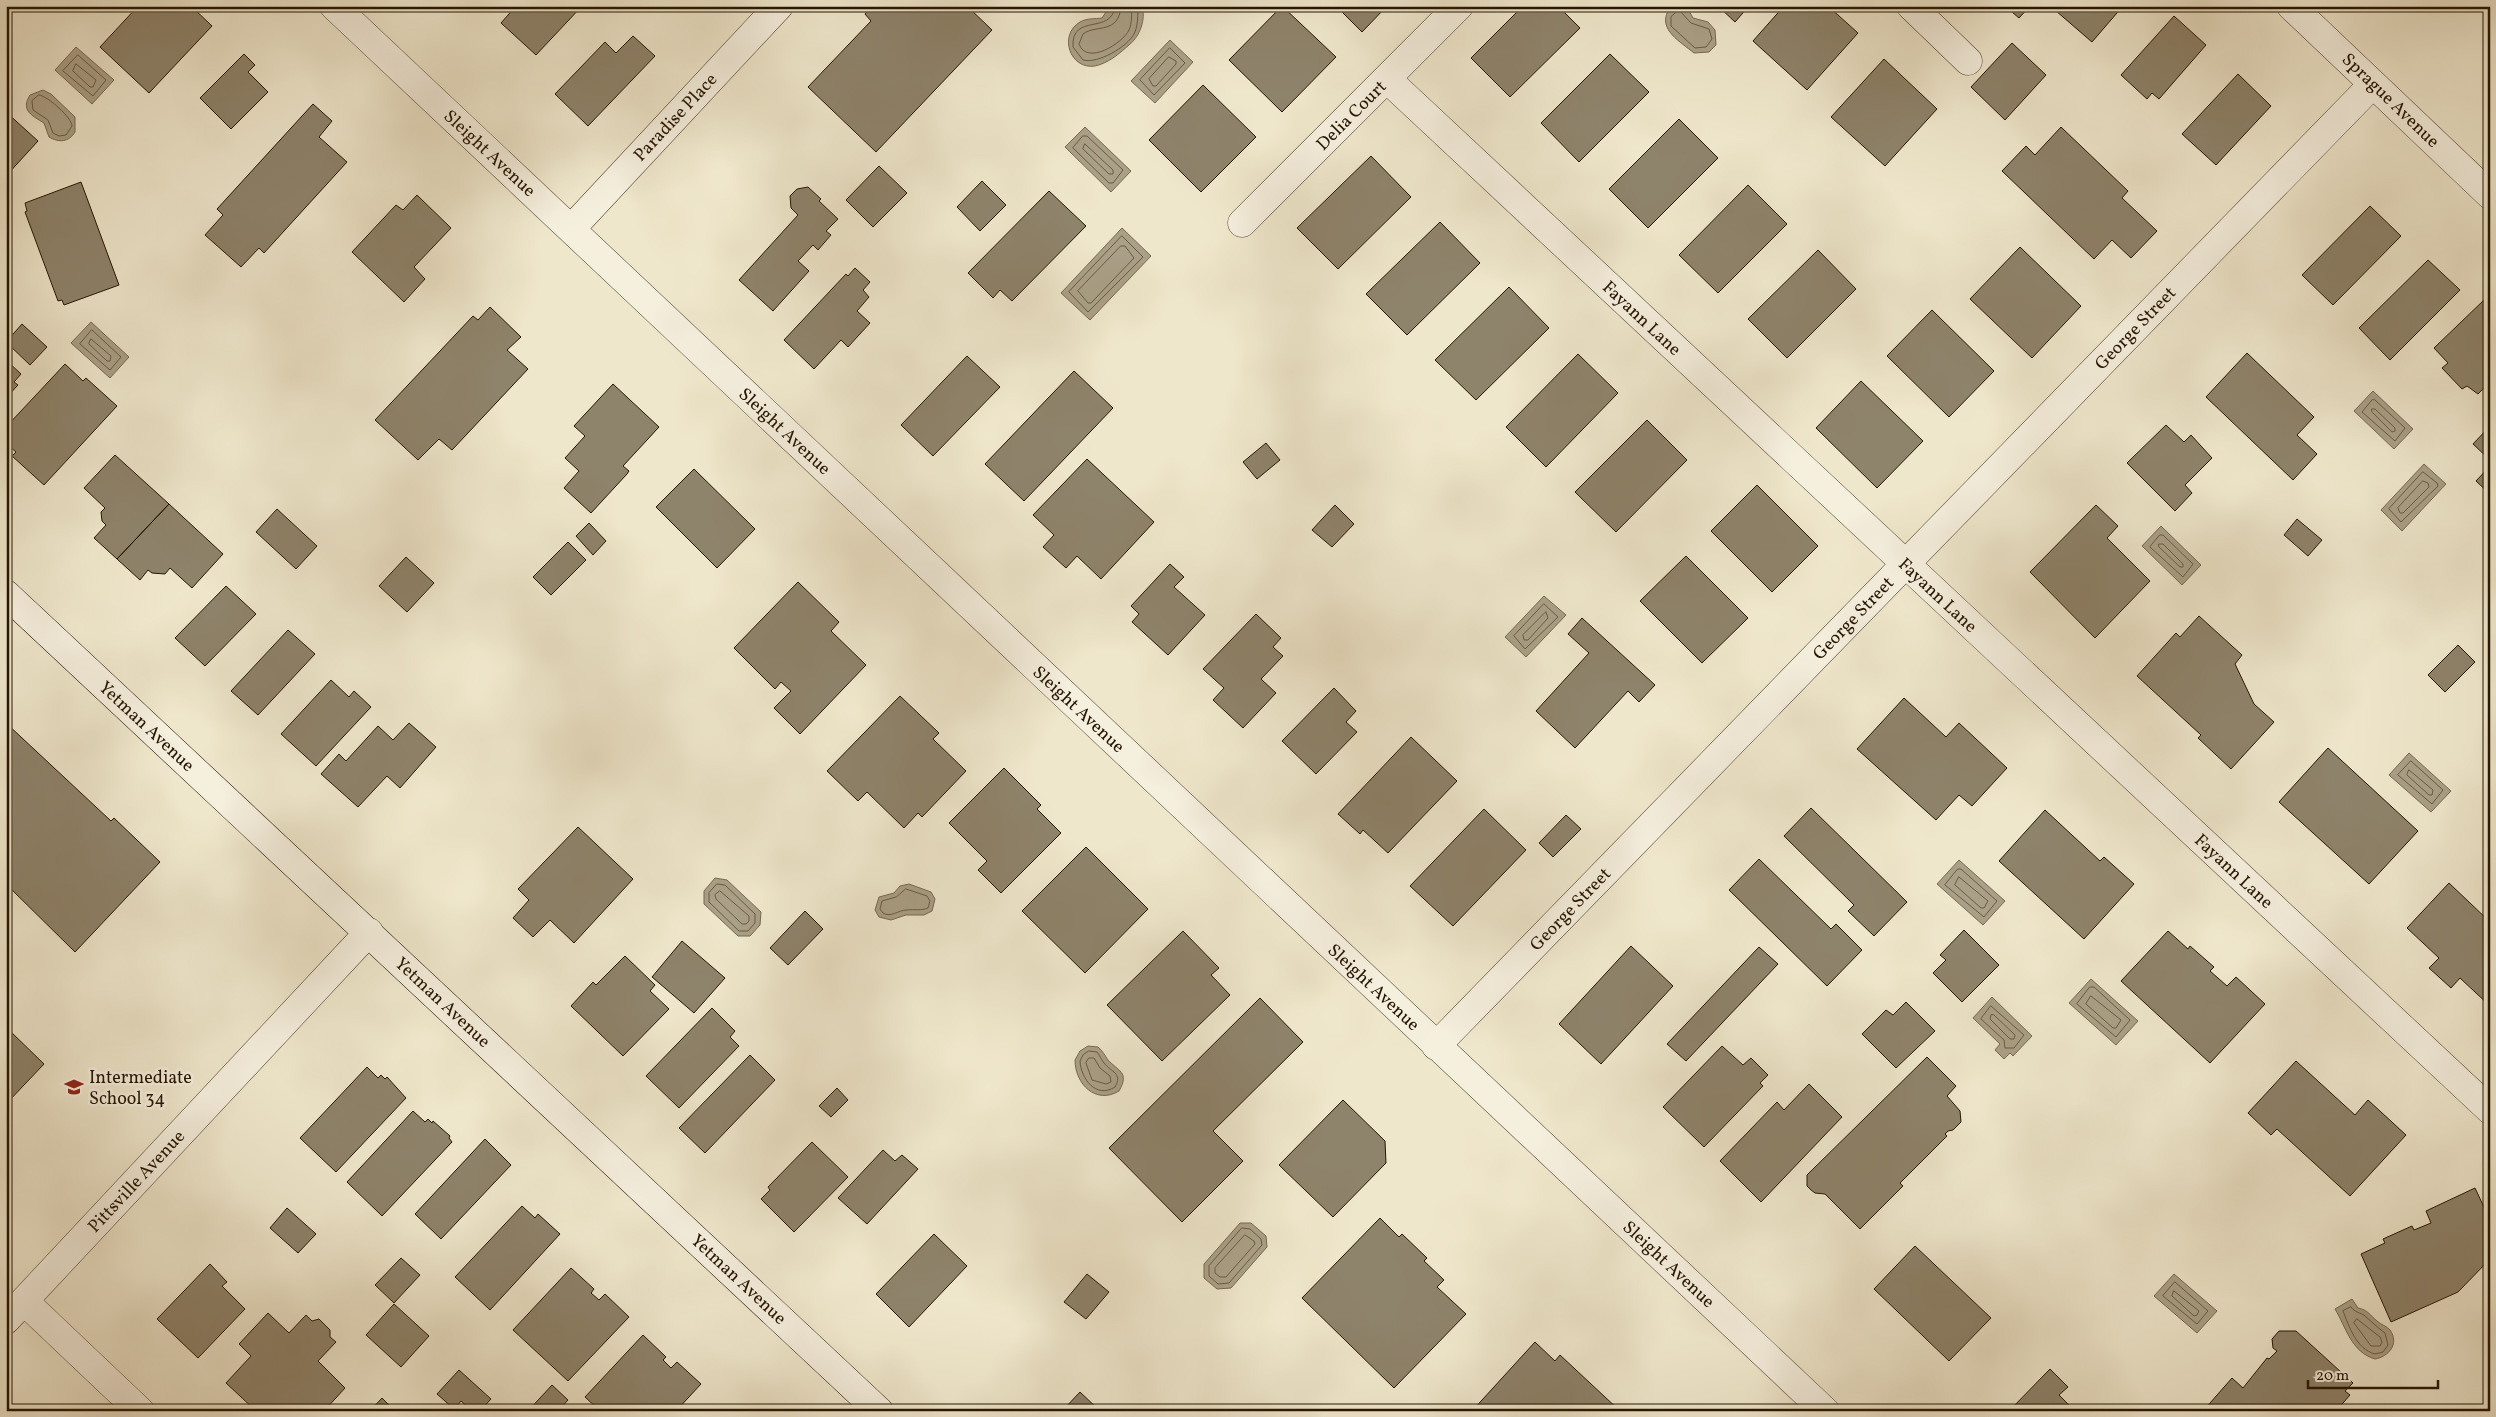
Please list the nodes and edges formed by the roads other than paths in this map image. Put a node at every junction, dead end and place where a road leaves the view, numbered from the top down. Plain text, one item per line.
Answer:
1 (334, 6) edge
2 (779, 6) edge
3 (1459, 6) edge
4 (1911, 6) edge
5 (2291, 6) edge
6 (1968, 61) dead end
7 (1387, 79) junction
8 (2373, 84) junction
9 (2490, 195) edge
10 (1242, 223) dead end
11 (571, 229) junction
12 (1905, 564) junction
13 (6, 594) edge
14 (369, 932) junction
15 (1436, 1046) junction
16 (2490, 1110) edge
17 (15, 1311) edge
18 (140, 1411) edge
19 (879, 1411) edge
20 (1825, 1411) edge

1 - 11 street, Sleight Avenue
2 - 11 street, Paradise Place
3 - 7 street, Delia Court
4 - 6 street
5 - 8 street, Sprague Avenue
7 - 10 street, Delia Court
7 - 12 street, Fayann Lane
8 - 9 street, Sprague Avenue
8 - 12 street, George Street
11 - 15 street, Sleight Avenue
12 - 15 street, George Street
12 - 16 street, Fayann Lane
13 - 14 street, Yetman Avenue
14 - 17 street, Pittsville Avenue
14 - 19 street, Yetman Avenue
15 - 20 street, Sleight Avenue
17 - 18 street

